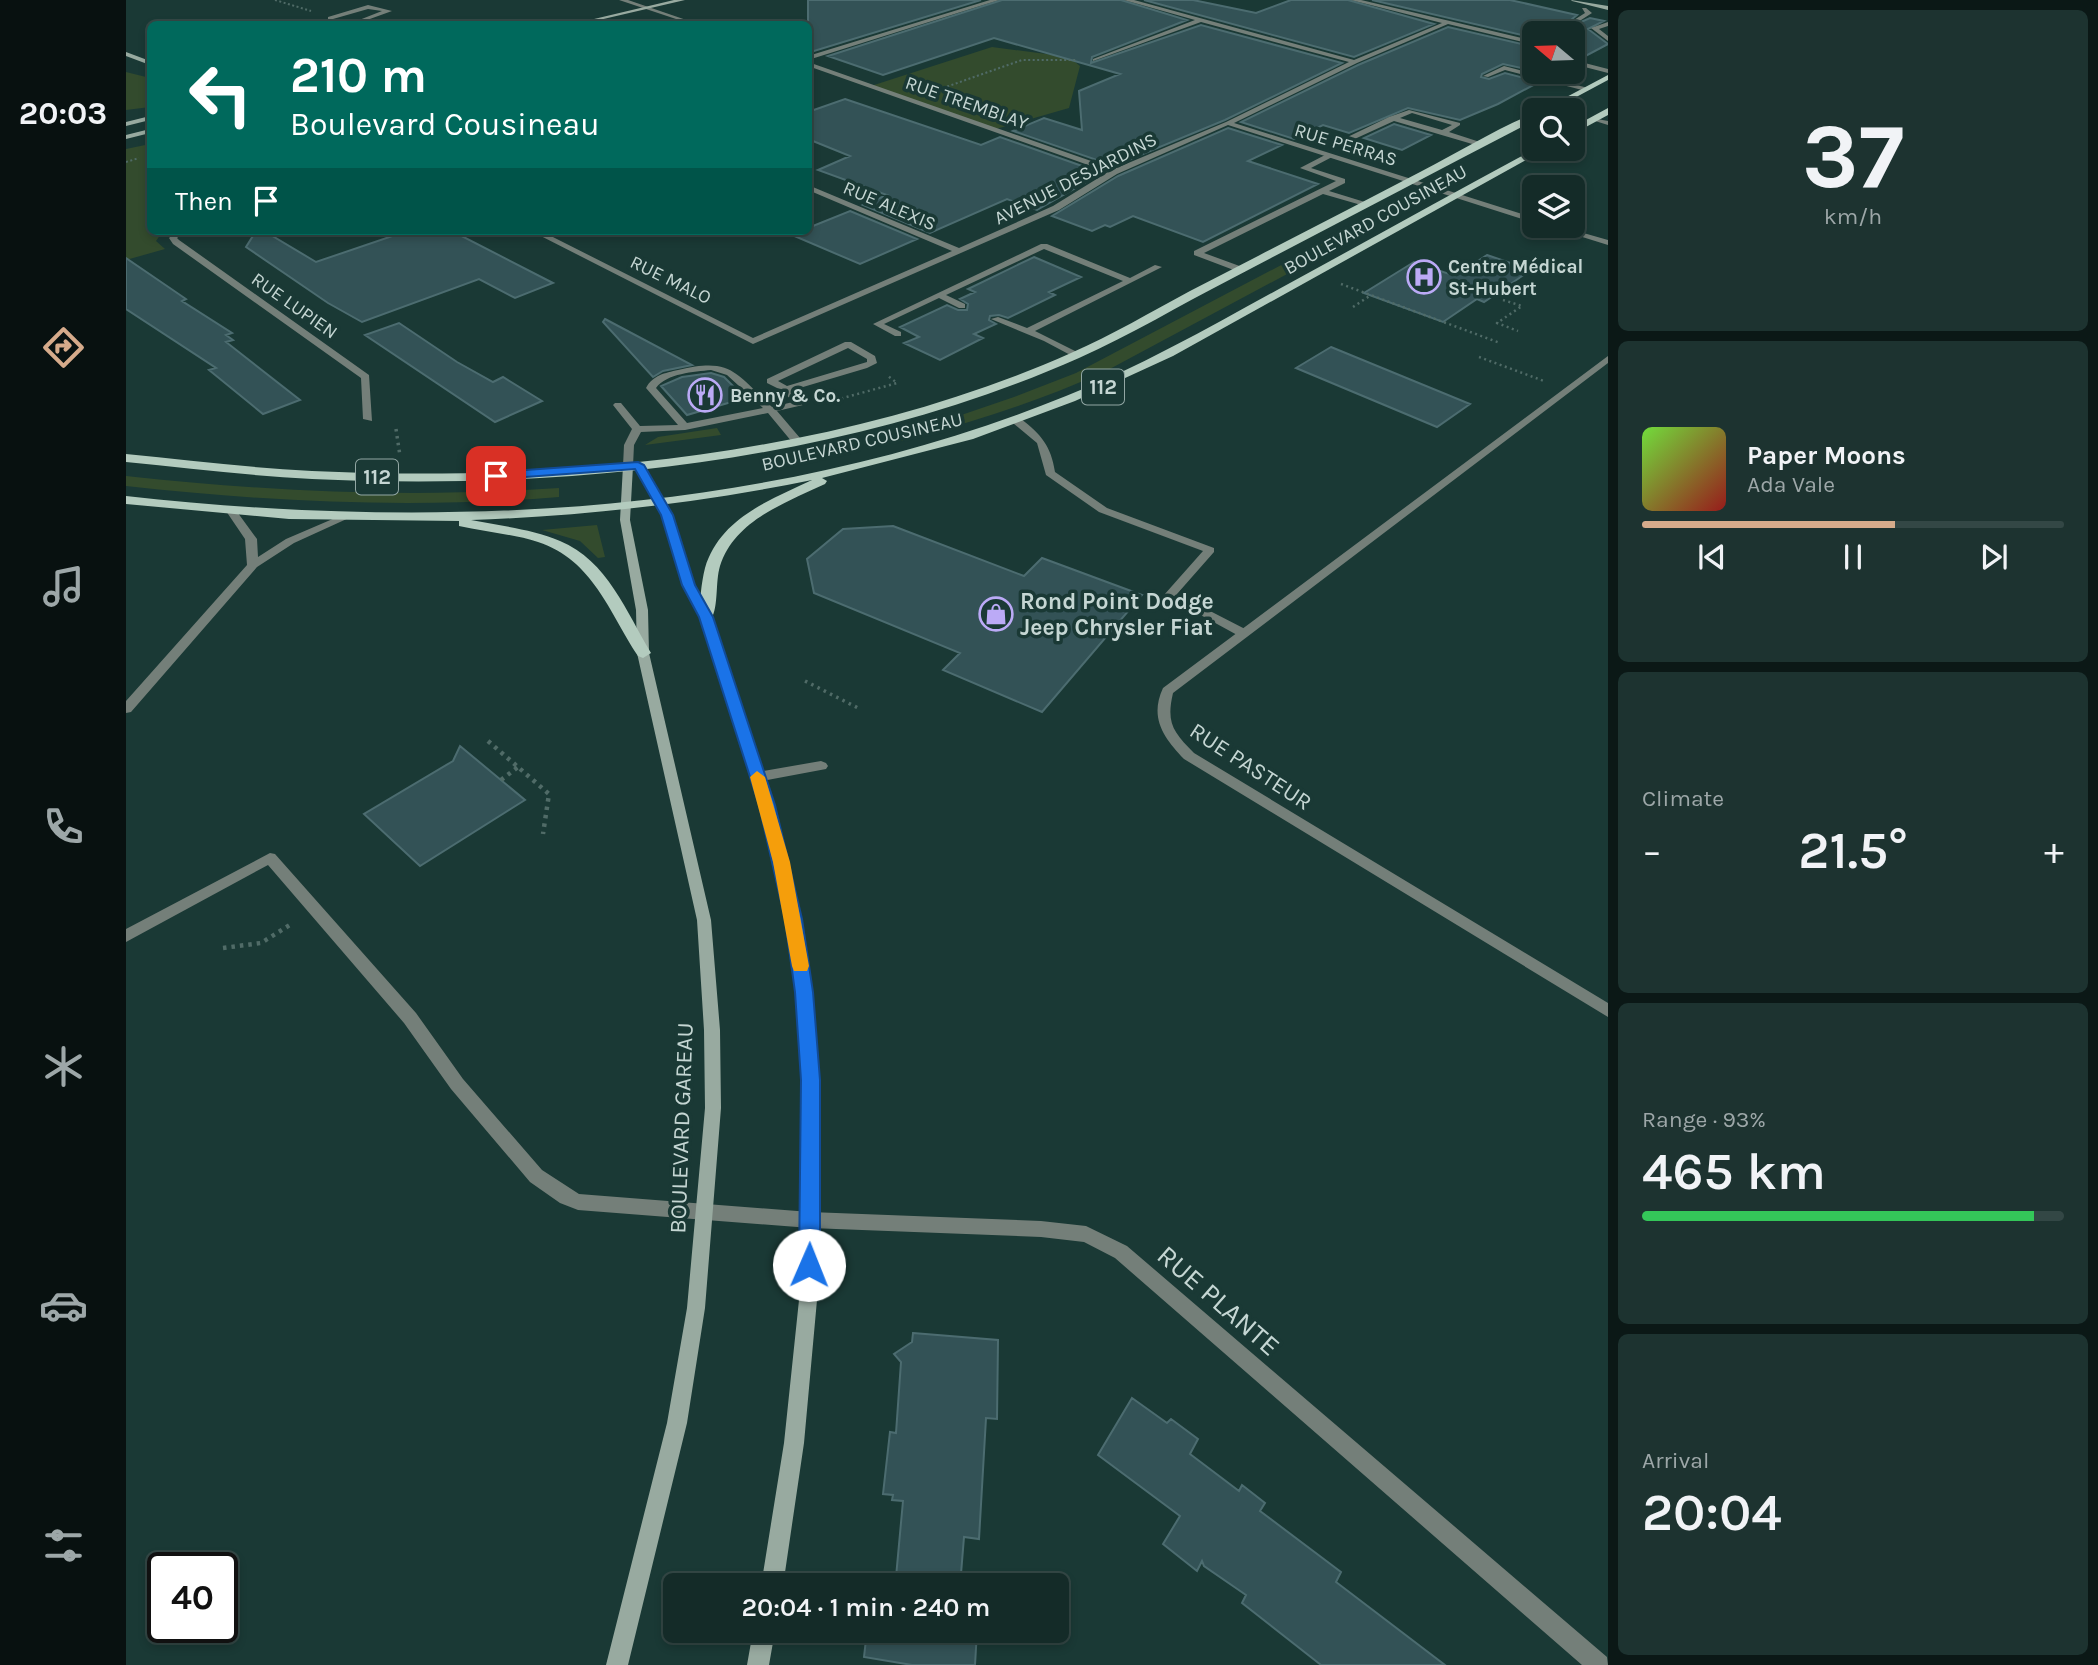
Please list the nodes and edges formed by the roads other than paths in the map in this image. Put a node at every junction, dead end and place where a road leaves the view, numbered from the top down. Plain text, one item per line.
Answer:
1 (622, 0) edge
2 (682, 0) edge
3 (996, 0) edge
4 (1127, 0) edge
5 (1354, 0) edge
6 (1574, 0) edge
7 (1594, 5) junction
8 (648, 8) junction
9 (1608, 8) edge
10 (1576, 17) dead end
11 (1200, 20) junction
12 (331, 21) edge
13 (361, 21) edge
14 (590, 21) edge
15 (686, 21) edge
16 (1448, 22) junction
17 (1608, 24) edge
18 (1522, 40) edge
19 (1608, 40) edge
20 (1598, 45) dead end
21 (126, 54) edge
22 (812, 57) edge
23 (1095, 60) road end
24 (147, 62) edge
25 (1355, 62) junction
26 (812, 65) edge
27 (1586, 65) edge
28 (1608, 71) edge
29 (1486, 76) dead end
30 (1608, 78) edge
31 (1586, 89) junction
32 (1569, 98) edge
33 (1608, 111) edge
34 (1391, 118) junction
35 (147, 119) edge
36 (1594, 119) junction
37 (1228, 123) junction
38 (1522, 123) edge
39 (1608, 123) edge
40 (126, 124) edge
41 (1585, 124) edge
42 (147, 132) edge
43 (1443, 133) junction
44 (126, 137) edge
45 (1341, 142) junction
46 (1482, 144) junction
47 (1320, 152) junction
48 (1330, 156) junction
49 (1393, 158) dead end
50 (1522, 160) edge
51 (1114, 172) junction
52 (1412, 181) junction
53 (812, 189) edge
54 (1322, 191) junction
55 (1456, 196) junction
56 (1365, 205) junction
57 (1522, 217) edge
58 (176, 235) edge
59 (543, 235) edge
60 (1585, 236) edge
61 (1608, 243) edge
62 (960, 251) junction
63 (1158, 267) dead end
64 (1242, 270) junction
65 (1131, 281) junction
66 (939, 295) junction
67 (962, 306) dead end
68 (995, 319) dead end
69 (1026, 332) junction
70 (898, 334) dead end
71 (753, 341) joint
72 (1076, 355) junction
73 (1608, 359) edge
74 (786, 389) junction
75 (618, 405) dead end
76 (770, 410) junction
77 (368, 419) dead end
78 (1017, 421) junction
79 (685, 427) junction
80 (637, 429) junction
81 (796, 440) junction
82 (126, 458) edge
83 (633, 466) junction
84 (845, 469) junction
85 (126, 500) edge
86 (659, 501) junction
87 (626, 505) junction
88 (231, 511) junction
89 (346, 517) junction
90 (440, 518) junction
91 (253, 565) junction
92 (706, 617) junction
93 (1243, 633) junction
94 (643, 653) junction
95 (126, 709) edge
96 (821, 766) dead end
97 (758, 777) junction
98 (126, 936) edge
99 (1608, 1011) edge
100 (706, 1212) junction
101 (810, 1220) junction
102 (774, 1573) edge
103 (762, 1643) edge
104 (1594, 1663) edge
105 (617, 1665) edge
106 (758, 1665) edge

1 - 8 street
2 - 8 street
3 - 22 street
4 - 11 street
5 - 16 street
6 - 7 street
7 - 9 street
7 - 10 street
8 - 14 street
8 - 15 street
11 - 23 street
11 - 25 street
12 - 13 street
16 - 18 street
16 - 25 street, AVENUE DESJARDINS
17 - 19 street
19 - 20 street
21 - 24 street
25 - 37 street, AVENUE DESJARDINS
26 - 51 street, RUE TREMBLAY
27 - 28 street
29 - 31 street
30 - 31 main road
31 - 32 main road
33 - 36 main road
34 - 43 street
34 - 43 street
34 - 45 street
35 - 40 street
36 - 39 street
36 - 41 main road
37 - 47 street, RUE PERRAS
37 - 51 street, AVENUE DESJARDINS
38 - 46 main road, BOULEVARD COUSINEAU / 112
42 - 44 street
43 - 46 street
45 - 47 street
45 - 49 street
46 - 52 main road, BOULEVARD COUSINEAU / 112
47 - 48 street, RUE PERRAS
48 - 52 street, RUE PERRAS
48 - 54 street
50 - 55 main road, BOULEVARD COUSINEAU / 112
51 - 62 street, AVENUE DESJARDINS
52 - 55 street, RUE PERRAS
52 - 56 main road, BOULEVARD COUSINEAU / 112
53 - 62 street, RUE ALEXIS
54 - 56 street
54 - 64 street
55 - 57 street, RUE PERRAS
55 - 78 main road, BOULEVARD COUSINEAU / 112
56 - 64 main road, BOULEVARD COUSINEAU / 112
58 - 77 street, RUE LUPIEN
59 - 71 street, RUE MALO
60 - 61 street
62 - 71 street, AVENUE DESJARDINS
63 - 65 street
64 - 72 main road, BOULEVARD COUSINEAU / 112
65 - 66 street
65 - 69 street
66 - 67 street
66 - 70 street
68 - 69 street
69 - 72 street
72 - 81 main road, BOULEVARD COUSINEAU / 112
73 - 93 street, RUE PASTEUR
74 - 74 street
74 - 76 street
75 - 80 street
76 - 79 street
76 - 79 street
76 - 81 street
78 - 84 main road, BOULEVARD COUSINEAU / 112
78 - 93 street
79 - 80 street
80 - 83 street
81 - 83 main road, BOULEVARD COUSINEAU / 112
82 - 83 main road, BOULEVARD COUSINEAU / 112
83 - 86 street
83 - 87 street, BOULEVARD GAREAU
84 - 86 main road, BOULEVARD COUSINEAU / 112
84 - 92 main road
85 - 88 main road, BOULEVARD COUSINEAU / 112
86 - 87 main road, BOULEVARD COUSINEAU / 112
86 - 92 street
87 - 90 main road, BOULEVARD COUSINEAU / 112
87 - 94 street, BOULEVARD GAREAU
88 - 89 main road, BOULEVARD COUSINEAU / 112
88 - 91 street
89 - 90 main road, BOULEVARD COUSINEAU / 112
89 - 91 street
90 - 94 main road
91 - 95 street
92 - 97 street
93 - 99 street, RUE PASTEUR
94 - 100 street, BOULEVARD GAREAU
96 - 97 street
97 - 101 street
98 - 100 street, RUE PLANTE
100 - 101 street, RUE PLANTE
100 - 105 street, BOULEVARD GAREAU
101 - 102 street
101 - 104 street, RUE PLANTE
103 - 106 street

